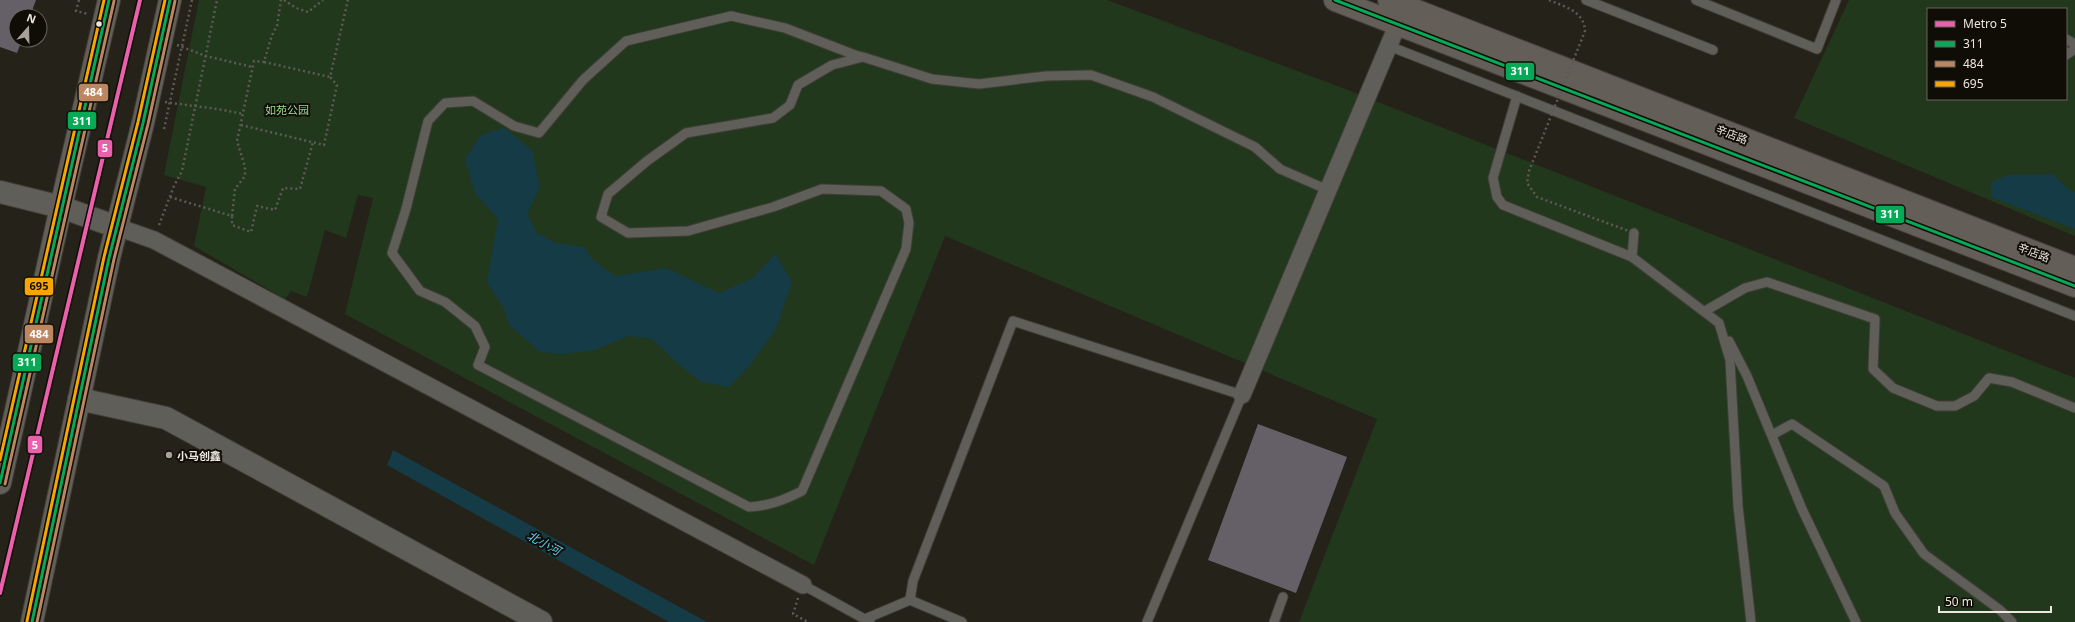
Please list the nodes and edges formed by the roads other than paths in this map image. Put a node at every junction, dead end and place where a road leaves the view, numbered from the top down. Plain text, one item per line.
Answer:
1 (110, 0) edge
2 (170, 0) edge
3 (1335, 0) edge
4 (1586, 0) edge
5 (1696, 0) edge
6 (1836, 0) edge
7 (1397, 10) edge
8 (1389, 46) junction
9 (1713, 50) dead end
10 (863, 57) junction
11 (1517, 96) junction
12 (1328, 190) junction
13 (0, 192) edge
14 (61, 207) junction
15 (117, 226) junction
16 (1634, 233) road end
17 (1632, 257) junction
18 (2075, 268) edge
19 (2075, 286) edge
20 (1705, 311) junction
21 (2075, 316) edge
22 (1719, 323) junction
23 (1242, 395) junction
24 (80, 399) junction
25 (2075, 408) edge
26 (1772, 436) junction
27 (0, 483) edge
28 (803, 585) joint
29 (1283, 597) dead end
30 (910, 600) junction
31 (868, 620) edge
32 (32, 622) edge
33 (541, 622) edge
34 (962, 622) edge
35 (1147, 622) edge
36 (1274, 622) edge
37 (1751, 622) edge
38 (1856, 622) edge
39 (2012, 622) edge

1 - 14 main road
2 - 15 main road
3 - 7 main road, 辛店路
4 - 9 lane
5 - 6 lane
7 - 8 street
7 - 18 main road, 辛店路
7 - 19 main road, 辛店路
8 - 11 lane
8 - 12 street
10 - 10 lane
10 - 12 lane
11 - 17 lane
11 - 21 lane
12 - 23 street
13 - 14 street
14 - 15 street
14 - 27 main road
15 - 24 main road
15 - 28 street
16 - 17 lane
17 - 20 lane
20 - 22 lane
20 - 25 lane
22 - 26 lane
22 - 37 lane
23 - 30 lane
23 - 35 lane
24 - 32 main road
24 - 33 street
26 - 38 lane
26 - 39 lane
28 - 31 lane
29 - 36 lane
30 - 31 lane
30 - 34 lane

